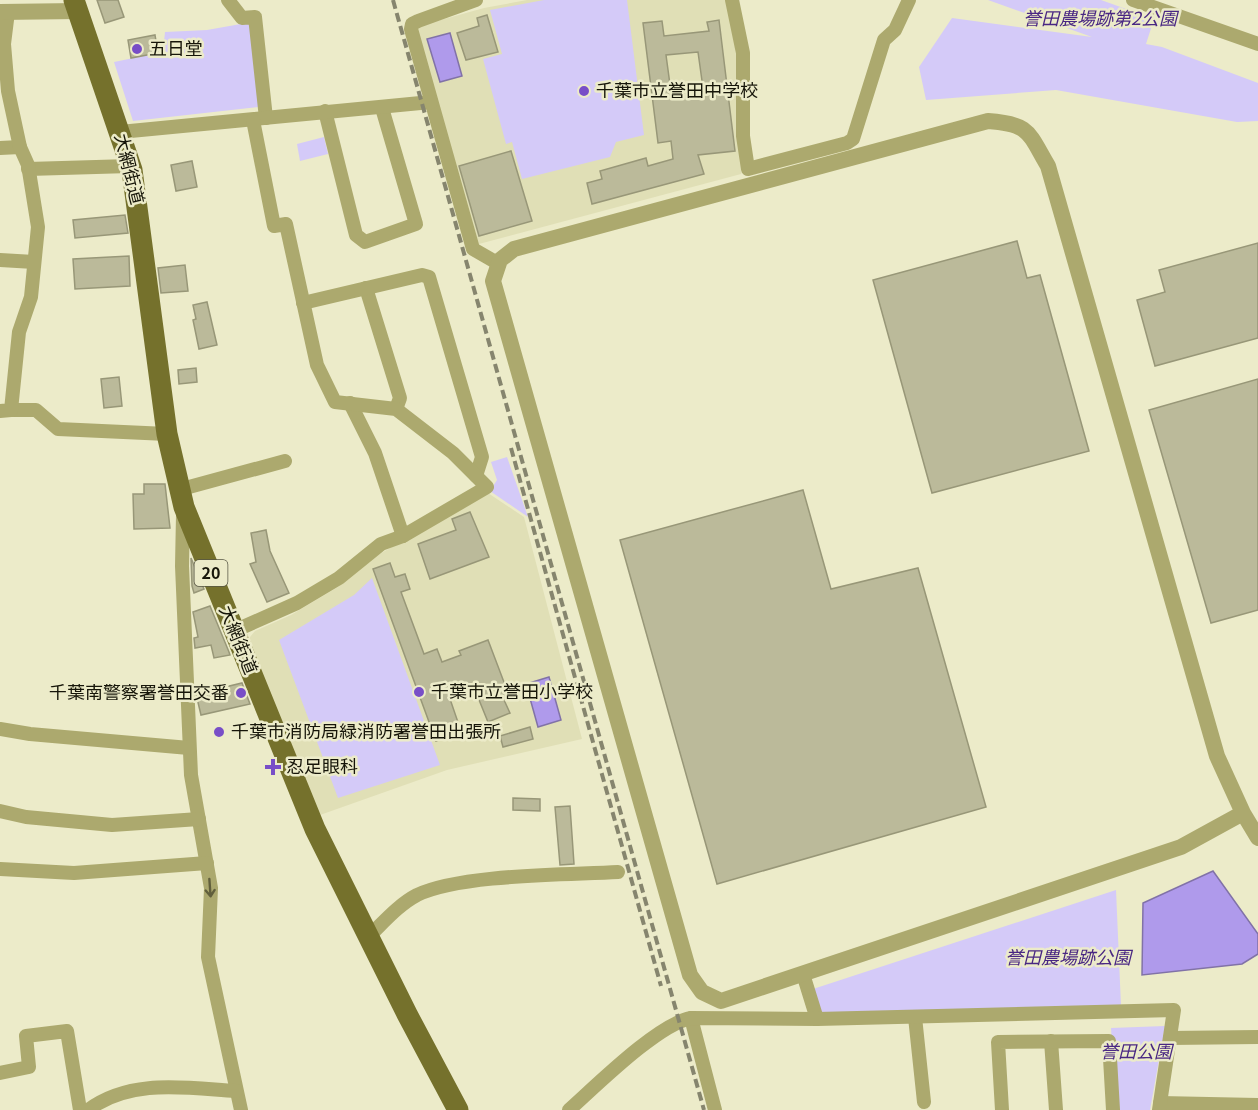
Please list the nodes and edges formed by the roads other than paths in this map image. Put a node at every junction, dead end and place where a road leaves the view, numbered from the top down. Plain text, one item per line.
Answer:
1 (228, 0) edge
2 (476, 0) edge
3 (732, 0) edge
4 (909, 0) edge
5 (1141, 1) edge
6 (76, 5) edge
7 (4, 12) edge
8 (1258, 44) edge
9 (430, 102) junction
10 (382, 108) junction
11 (325, 111) junction
12 (260, 119) junction
13 (120, 132) junction
14 (20, 147) junction
15 (0, 148) edge
16 (130, 166) junction
17 (28, 169) junction
18 (0, 260) edge
19 (34, 262) junction
20 (499, 264) junction
21 (366, 288) junction
22 (303, 303) junction
23 (350, 403) junction
24 (396, 409) junction
25 (6, 411) edge
26 (167, 434) junction
27 (285, 461) dead end
28 (476, 476) junction
29 (181, 498) junction
30 (403, 536) junction
31 (234, 631) junction
32 (0, 729) edge
33 (189, 748) junction
34 (0, 811) edge
35 (1243, 813) junction
36 (199, 819) junction
37 (1258, 838) edge
38 (207, 863) junction
39 (0, 869) edge
40 (618, 872) dead end
41 (368, 937) junction
42 (803, 974) junction
43 (915, 1017) junction
44 (691, 1018) junction
45 (817, 1019) junction
46 (1258, 1037) edge
47 (1170, 1038) junction
48 (1051, 1041) junction
49 (0, 1073) edge
50 (236, 1091) junction
51 (924, 1102) dead end
52 (1258, 1105) edge
53 (1159, 1107) edge
54 (1233, 1107) edge
55 (80, 1110) edge
56 (88, 1110) edge
57 (241, 1110) edge
58 (458, 1110) edge
59 (569, 1110) edge
60 (715, 1110) edge
61 (1002, 1110) edge
62 (1056, 1110) edge
63 (1113, 1110) edge

1 - 12 street
2 - 9 street
3 - 4 street
5 - 8 street
6 - 7 street
6 - 13 main road, 大網街道 / 20
7 - 14 street
9 - 10 street
9 - 20 street
10 - 11 street
10 - 11 street
11 - 12 street
12 - 13 street
12 - 22 street
13 - 16 main road, 大網街道 / 20
14 - 15 street
14 - 17 street
16 - 17 street
16 - 26 main road, 大網街道 / 20
17 - 19 street
18 - 19 street
19 - 25 street
20 - 35 street
20 - 42 street
21 - 22 street
21 - 24 street
21 - 28 street
22 - 23 street
23 - 24 street
23 - 30 street
24 - 28 street
25 - 26 street
26 - 29 main road, 大網街道 / 20
27 - 29 street
28 - 30 street
29 - 31 main road, 大網街道 / 20
29 - 33 street
30 - 31 street
31 - 41 main road, 大網街道 / 20
32 - 33 street
33 - 36 street
34 - 36 street
35 - 37 street
35 - 42 street
36 - 38 street
38 - 39 street
38 -> 50 street
40 - 41 street
41 - 58 main road, 大網街道 / 20
42 - 45 street
43 - 45 street
43 - 47 street
43 - 51 street
44 - 45 street
44 - 59 street
44 - 60 street
46 - 47 street
47 - 53 street
48 - 61 street
48 - 62 street
48 - 63 street
49 - 55 street
50 - 56 street
50 - 57 street
52 - 54 street
53 - 54 street

